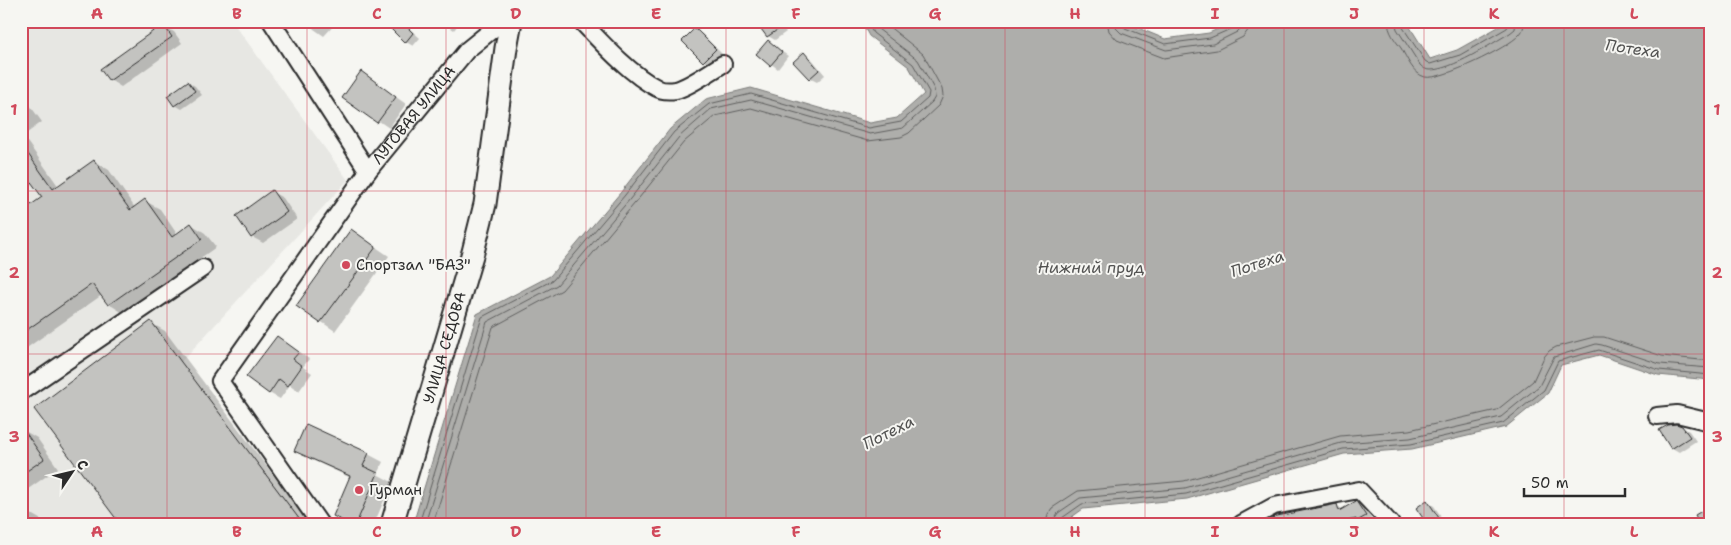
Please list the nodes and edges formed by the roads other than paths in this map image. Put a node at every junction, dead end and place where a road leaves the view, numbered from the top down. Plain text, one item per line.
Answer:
1 (271, 21) edge
2 (503, 21) edge
3 (511, 21) edge
4 (581, 21) edge
5 (724, 64) dead end
6 (368, 171) junction
7 (203, 268) dead end
8 (21, 392) edge
9 (1658, 416) dead end
10 (1710, 422) edge
11 (320, 524) edge
12 (392, 524) edge
13 (1241, 524) edge
14 (1390, 524) edge

1 - 6 street, ЛУГОВАЯ УЛИЦА
2 - 6 street, ЛУГОВАЯ УЛИЦА
3 - 12 main road, УЛИЦА СЕДОВА
4 - 5 street
6 - 11 street
7 - 8 street
9 - 10 street
13 - 14 street

